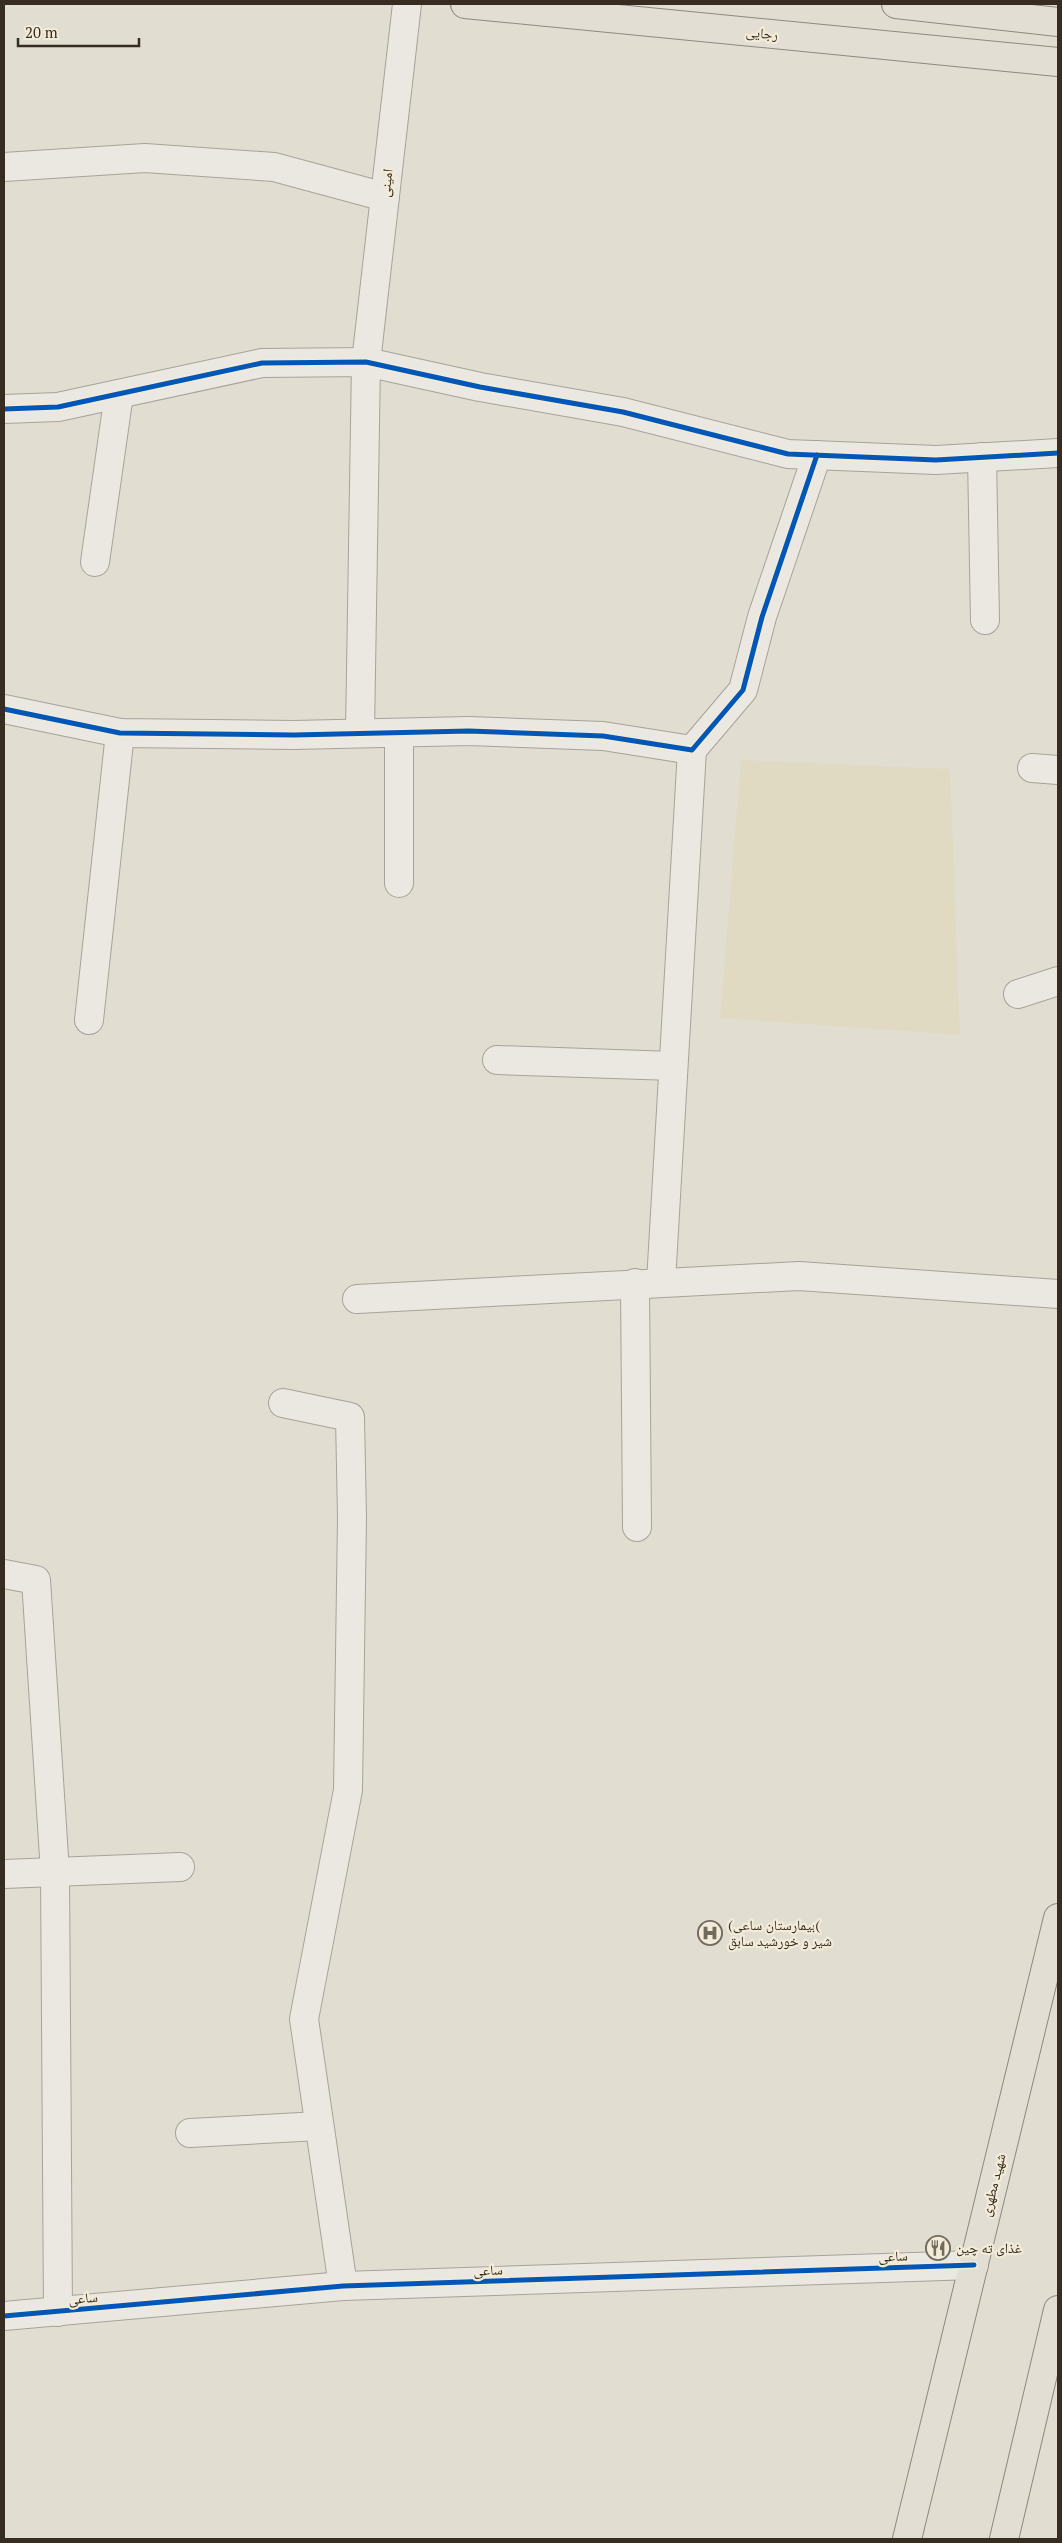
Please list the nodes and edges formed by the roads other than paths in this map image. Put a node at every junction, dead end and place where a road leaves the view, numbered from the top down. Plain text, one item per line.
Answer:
1 (407, 4) edge
2 (465, 4) edge
3 (896, 4) edge
4 (1058, 22) edge
5 (1058, 62) edge
6 (4, 167) edge
7 (385, 197) junction
8 (366, 362) junction
9 (119, 394) junction
10 (4, 409) edge
11 (1058, 453) edge
12 (817, 455) junction
13 (982, 457) junction
14 (95, 562) dead end
15 (985, 620) dead end
16 (4, 709) edge
17 (120, 733) junction
18 (360, 733) junction
19 (399, 733) junction
20 (692, 750) junction
21 (398, 883) dead end
22 (1058, 981) edge
23 (1018, 994) dead end
24 (89, 1020) dead end
25 (497, 1060) dead end
26 (673, 1066) junction
27 (648, 1282) junction
28 (1058, 1294) edge
29 (358, 1299) dead end
30 (283, 1403) dead end
31 (637, 1527) dead end
32 (4, 1574) edge
33 (180, 1867) dead end
34 (55, 1872) junction
35 (4, 1874) edge
36 (1058, 1918) edge
37 (319, 2126) junction
38 (190, 2133) dead end
39 (974, 2265) junction
40 (342, 2286) junction
41 (1058, 2310) edge
42 (58, 2312) junction
43 (4, 2316) edge
44 (907, 2539) edge
45 (1004, 2539) edge

1 - 7 street, امینی
2 - 5 main road, رجایی
3 - 4 main road
6 - 7 street
7 - 8 street, امینی
8 - 9 street
8 - 12 street
8 - 18 street, امینی
9 - 10 street
9 - 14 street
11 - 13 street
12 - 13 street
12 - 20 street
13 - 15 street
16 - 17 street
17 - 18 street
17 - 24 street
18 - 19 street
19 - 20 street
19 - 21 street
20 - 26 street
22 - 23 street
25 - 26 street
26 - 27 street
27 - 28 street
27 - 29 street
27 - 31 street
30 - 37 street
32 - 34 street
33 - 34 street
34 - 35 street
34 - 42 street
36 - 39 main road, شهید مطهری
37 - 38 street
37 - 40 street
39 - 40 street, ساعی
39 - 44 main road, شهید مطهری
40 - 42 street, ساعی
41 - 45 main road
42 - 43 street, ساعی

